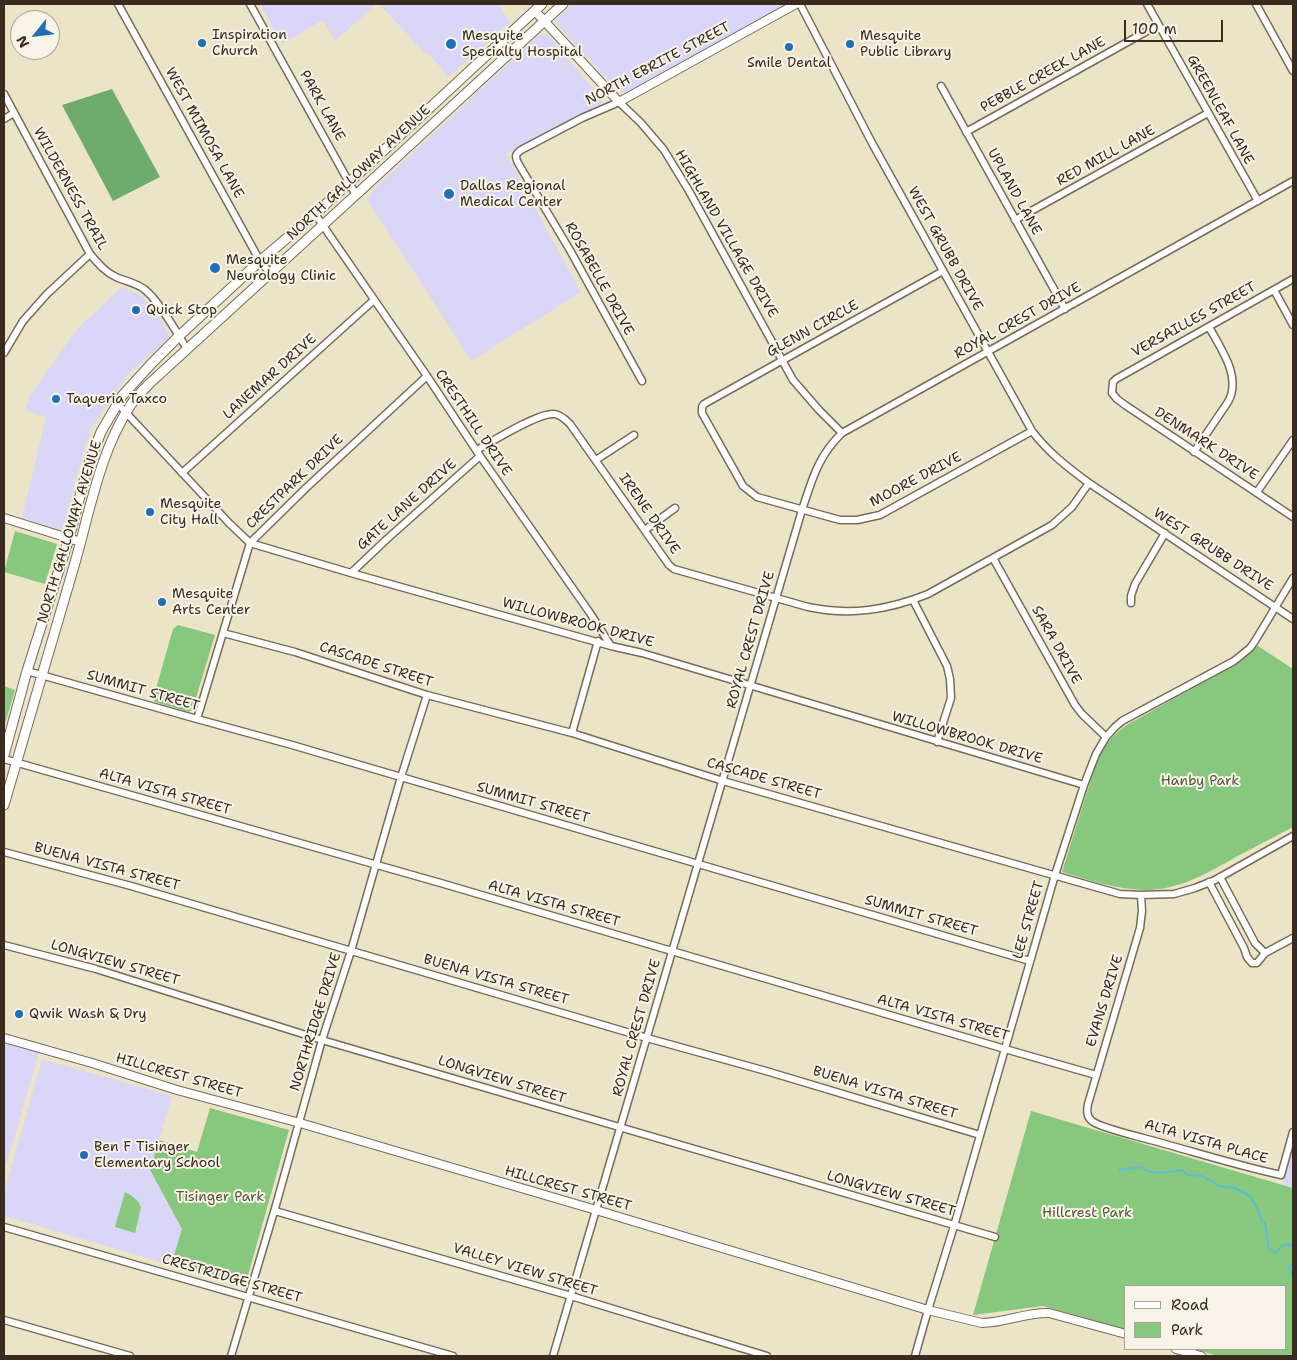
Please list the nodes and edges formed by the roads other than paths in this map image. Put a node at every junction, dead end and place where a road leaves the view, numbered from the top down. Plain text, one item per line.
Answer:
1 (118, 4) edge
2 (250, 4) edge
3 (542, 4) edge
4 (563, 4) edge
5 (798, 4) edge
6 (1147, 4) edge
7 (1256, 4) edge
8 (535, 11) junction
9 (545, 21) junction
10 (1158, 25) junction
11 (507, 36) junction
12 (503, 59) junction
13 (1293, 71) edge
14 (941, 86) dead end
15 (4, 94) edge
16 (619, 102) junction
17 (1208, 113) junction
18 (14, 114) junction
19 (4, 119) edge
20 (966, 132) junction
21 (531, 144) joint
22 (378, 156) junction
23 (386, 167) junction
24 (1293, 181) edge
25 (349, 182) junction
26 (356, 195) junction
27 (1258, 201) junction
28 (315, 214) junction
29 (1015, 220) junction
30 (323, 225) junction
31 (90, 254) junction
32 (260, 261) junction
33 (942, 271) junction
34 (270, 273) junction
35 (1293, 279) edge
36 (1274, 290) junction
37 (374, 300) junction
38 (1065, 309) junction
39 (1293, 325) edge
40 (1209, 327) junction
41 (179, 336) junction
42 (186, 349) junction
43 (4, 352) edge
44 (988, 352) junction
45 (783, 360) junction
46 (426, 376) junction
47 (642, 381) dead end
48 (1112, 388) joint
49 (118, 403) junction
50 (126, 412) junction
51 (702, 413) joint
52 (1032, 431) junction
53 (507, 432) joint
54 (842, 433) junction
55 (634, 435) dead end
56 (1293, 440) edge
57 (1194, 452) junction
58 (478, 453) junction
59 (596, 460) junction
60 (182, 473) junction
61 (1089, 483) junction
62 (1257, 492) junction
63 (675, 508) dead end
64 (802, 510) junction
65 (1293, 517) edge
66 (4, 518) edge
67 (645, 530) junction
68 (1165, 533) junction
69 (69, 538) junction
70 (81, 542) junction
71 (250, 543) junction
72 (993, 558) junction
73 (351, 573) junction
74 (1293, 578) edge
75 (777, 598) junction
76 (913, 600) junction
77 (1131, 603) dead end
78 (1275, 606) junction
79 (1293, 619) edge
80 (223, 633) junction
81 (598, 641) junction
82 (611, 646) junction
83 (27, 671) junction
84 (42, 675) junction
85 (751, 686) junction
86 (427, 695) junction
87 (197, 719) junction
88 (572, 733) junction
89 (1106, 736) junction
90 (937, 742) junction
91 (4, 755) edge
92 (4, 759) edge
93 (16, 763) junction
94 (401, 778) junction
95 (722, 780) junction
96 (1084, 785) junction
97 (4, 805) edge
98 (1293, 836) edge
99 (4, 852) edge
100 (698, 864) junction
101 (376, 865) junction
102 (1055, 875) junction
103 (1220, 877) junction
104 (1209, 882) junction
105 (1141, 895) junction
106 (1293, 938) edge
107 (4, 945) edge
108 (351, 951) junction
109 (672, 952) junction
110 (1265, 953) junction
111 (1030, 961) junction
112 (4, 1038) edge
113 (647, 1038) junction
114 (322, 1040) junction
115 (1004, 1049) junction
116 (1096, 1075) junction
117 (1086, 1113) joint
118 (300, 1123) junction
119 (621, 1128) junction
120 (1293, 1132) edge
121 (980, 1135) junction
122 (596, 1210) junction
123 (275, 1211) junction
124 (954, 1226) junction
125 (4, 1227) edge
126 (994, 1237) dead end
127 (571, 1296) junction
128 (249, 1297) junction
129 (928, 1310) junction
130 (4, 1320) edge
131 (1124, 1333) edge
132 (1180, 1350) edge
133 (130, 1356) edge
134 (231, 1356) edge
135 (453, 1356) edge
136 (553, 1356) edge
137 (767, 1356) edge
138 (915, 1356) edge
139 (1202, 1356) edge

1 - 32 street, WEST MIMOSA LANE
2 - 25 street, PARK LANE
3 - 8 main road, NORTH GALLOWAY AVENUE
4 - 9 main road, NORTH GALLOWAY AVENUE
5 - 16 street, NORTH EBRITE STREET
5 - 33 street, WEST GRUBB DRIVE
6 - 10 street, GREENLEAF LANE
7 - 13 street
8 - 9 street, HIGHLAND VILLAGE DRIVE
8 - 11 main road, NORTH GALLOWAY AVENUE
9 - 12 main road, NORTH GALLOWAY AVENUE
9 - 16 street, HIGHLAND VILLAGE DRIVE
10 - 17 street, GREENLEAF LANE
10 - 20 street, PEBBLE CREEK LANE
11 - 12 main road
11 - 22 main road, NORTH GALLOWAY AVENUE
12 - 23 main road, NORTH GALLOWAY AVENUE
14 - 20 street, UPLAND LANE
15 - 18 street, WILDERNESS TRAIL
16 - 21 street, NORTH EBRITE STREET
16 - 45 street, HIGHLAND VILLAGE DRIVE
17 - 27 street, GREENLEAF LANE
17 - 29 street, RED MILL LANE
18 - 19 street
18 - 31 street, WILDERNESS TRAIL
20 - 29 street, UPLAND LANE
21 - 47 street, ROSABELLE DRIVE
22 - 23 main road
22 - 25 main road, NORTH GALLOWAY AVENUE
23 - 26 main road, NORTH GALLOWAY AVENUE
24 - 27 street, ROYAL CREST DRIVE
25 - 26 street, PARK LANE
25 - 28 main road, NORTH GALLOWAY AVENUE
26 - 30 main road, NORTH GALLOWAY AVENUE
27 - 38 street, ROYAL CREST DRIVE
28 - 30 street, CRESTHILL DRIVE
28 - 32 main road, NORTH GALLOWAY AVENUE
29 - 38 street, UPLAND LANE
30 - 34 main road, NORTH GALLOWAY AVENUE
30 - 37 street, CRESTHILL DRIVE
31 - 41 street, WILDERNESS TRAIL
31 - 43 street
32 - 34 street, WEST MIMOSA LANE
32 - 41 main road, NORTH GALLOWAY AVENUE
33 - 44 street, WEST GRUBB DRIVE
33 - 45 street, GLENN CIRCLE
34 - 42 main road, NORTH GALLOWAY AVENUE
35 - 36 street, VERSAILLES STREET
36 - 39 street
36 - 40 street, VERSAILLES STREET
37 - 46 street, CRESTHILL DRIVE
37 - 60 street, LANEMAR DRIVE
38 - 44 street, ROYAL CREST DRIVE
40 - 48 street, VERSAILLES STREET
40 - 57 street
41 - 42 street, WILDERNESS TRAIL
41 - 49 main road, NORTH GALLOWAY AVENUE
42 - 50 main road, NORTH GALLOWAY AVENUE
44 - 52 street, WEST GRUBB DRIVE
44 - 54 street, ROYAL CREST DRIVE
45 - 51 street, GLENN CIRCLE
45 - 54 street, HIGHLAND VILLAGE DRIVE
46 - 58 street, CRESTHILL DRIVE
46 - 71 street, CRESTPARK DRIVE
48 - 57 street, DENMARK DRIVE
49 - 50 street, WILLOWBROOK DRIVE
49 - 69 main road, NORTH GALLOWAY AVENUE
50 - 60 street, WILLOWBROOK DRIVE
50 - 70 main road, NORTH GALLOWAY AVENUE
51 - 64 street, MOORE DRIVE
52 - 61 street, WEST GRUBB DRIVE
52 - 64 street, MOORE DRIVE
53 - 58 street, GATE LANE DRIVE
53 - 59 street, IRENE DRIVE
54 - 64 street, ROYAL CREST DRIVE
55 - 59 street
56 - 62 street
57 - 62 street, DENMARK DRIVE
58 - 73 street, GATE LANE DRIVE
58 - 82 street, CRESTHILL DRIVE
59 - 67 street, IRENE DRIVE
60 - 71 street, WILLOWBROOK DRIVE
61 - 68 street, WEST GRUBB DRIVE
61 - 72 street, IRENE DRIVE
62 - 65 street, DENMARK DRIVE
63 - 67 street
64 - 75 street, ROYAL CREST DRIVE
66 - 69 street
67 - 75 street, IRENE DRIVE
68 - 77 street
68 - 78 street, WEST GRUBB DRIVE
69 - 70 street
69 - 83 main road, NORTH GALLOWAY AVENUE
70 - 84 main road, NORTH GALLOWAY AVENUE
71 - 73 street, WILLOWBROOK DRIVE
71 - 80 street, CRESTPARK DRIVE
72 - 76 street, IRENE DRIVE
72 - 89 street, SARA DRIVE
73 - 81 street, WILLOWBROOK DRIVE
74 - 78 street, LEE STREET
75 - 76 street, IRENE DRIVE
75 - 85 street, ROYAL CREST DRIVE
76 - 90 street
78 - 79 street, WEST GRUBB DRIVE
78 - 89 street, LEE STREET
80 - 86 street, CASCADE STREET
80 - 87 street, CRESTPARK DRIVE
81 - 82 street, WILLOWBROOK DRIVE
81 - 88 street
82 - 85 street, WILLOWBROOK DRIVE
83 - 84 street, SUMMIT STREET
83 - 91 main road, NORTH GALLOWAY AVENUE
84 - 87 street, SUMMIT STREET
84 - 93 main road, NORTH GALLOWAY AVENUE
85 - 90 street, WILLOWBROOK DRIVE
85 - 95 street, ROYAL CREST DRIVE
86 - 88 street, CASCADE STREET
86 - 94 street, NORTHRIDGE DRIVE
87 - 94 street, SUMMIT STREET
88 - 95 street, CASCADE STREET
89 - 96 street, LEE STREET
90 - 96 street, WILLOWBROOK DRIVE
92 - 93 street, ALTA VISTA STREET
93 - 97 main road, NORTH GALLOWAY AVENUE
93 - 101 street, ALTA VISTA STREET
94 - 100 street, SUMMIT STREET
94 - 101 street, NORTHRIDGE DRIVE
95 - 100 street, ROYAL CREST DRIVE
95 - 102 street, CASCADE STREET
96 - 102 street, LEE STREET
98 - 103 street, CASCADE STREET
99 - 108 street, BUENA VISTA STREET
100 - 109 street, ROYAL CREST DRIVE
100 - 111 street, SUMMIT STREET
101 - 108 street, NORTHRIDGE DRIVE
101 - 109 street, ALTA VISTA STREET
102 - 105 street, CASCADE STREET
102 - 111 street, LEE STREET
103 - 104 street, CASCADE STREET
103 - 110 street
104 - 105 street, CASCADE STREET
104 - 110 street
105 - 116 street, EVANS DRIVE
106 - 110 street
107 - 114 street, LONGVIEW STREET
108 - 113 street, BUENA VISTA STREET
108 - 114 street, NORTHRIDGE DRIVE
109 - 113 street, ROYAL CREST DRIVE
109 - 115 street, ALTA VISTA STREET
111 - 115 street, LEE STREET
112 - 118 street, HILLCREST STREET
113 - 119 street, ROYAL CREST DRIVE
113 - 121 street, BUENA VISTA STREET
114 - 118 street, NORTHRIDGE DRIVE
114 - 119 street, LONGVIEW STREET
115 - 116 street, ALTA VISTA STREET
115 - 121 street, LEE STREET
116 - 117 street, EVANS DRIVE
117 - 120 street, ALTA VISTA PLACE
118 - 122 street, HILLCREST STREET
118 - 123 street, NORTHRIDGE DRIVE
119 - 122 street, ROYAL CREST DRIVE
119 - 124 street, LONGVIEW STREET
121 - 124 street, LEE STREET
122 - 127 street, ROYAL CREST DRIVE
122 - 129 street, HILLCREST STREET
123 - 127 street, VALLEY VIEW STREET
123 - 128 street, NORTHRIDGE DRIVE
124 - 126 street, LONGVIEW STREET
124 - 129 street, LEE STREET
125 - 128 street, CRESTRIDGE STREET
127 - 136 street, ROYAL CREST DRIVE
127 - 137 street, VALLEY VIEW STREET
128 - 134 street, NORTHRIDGE DRIVE
128 - 135 street, CRESTRIDGE STREET
129 - 131 street, HILLCREST STREET
129 - 138 street, LEE STREET
130 - 133 street
132 - 139 street

